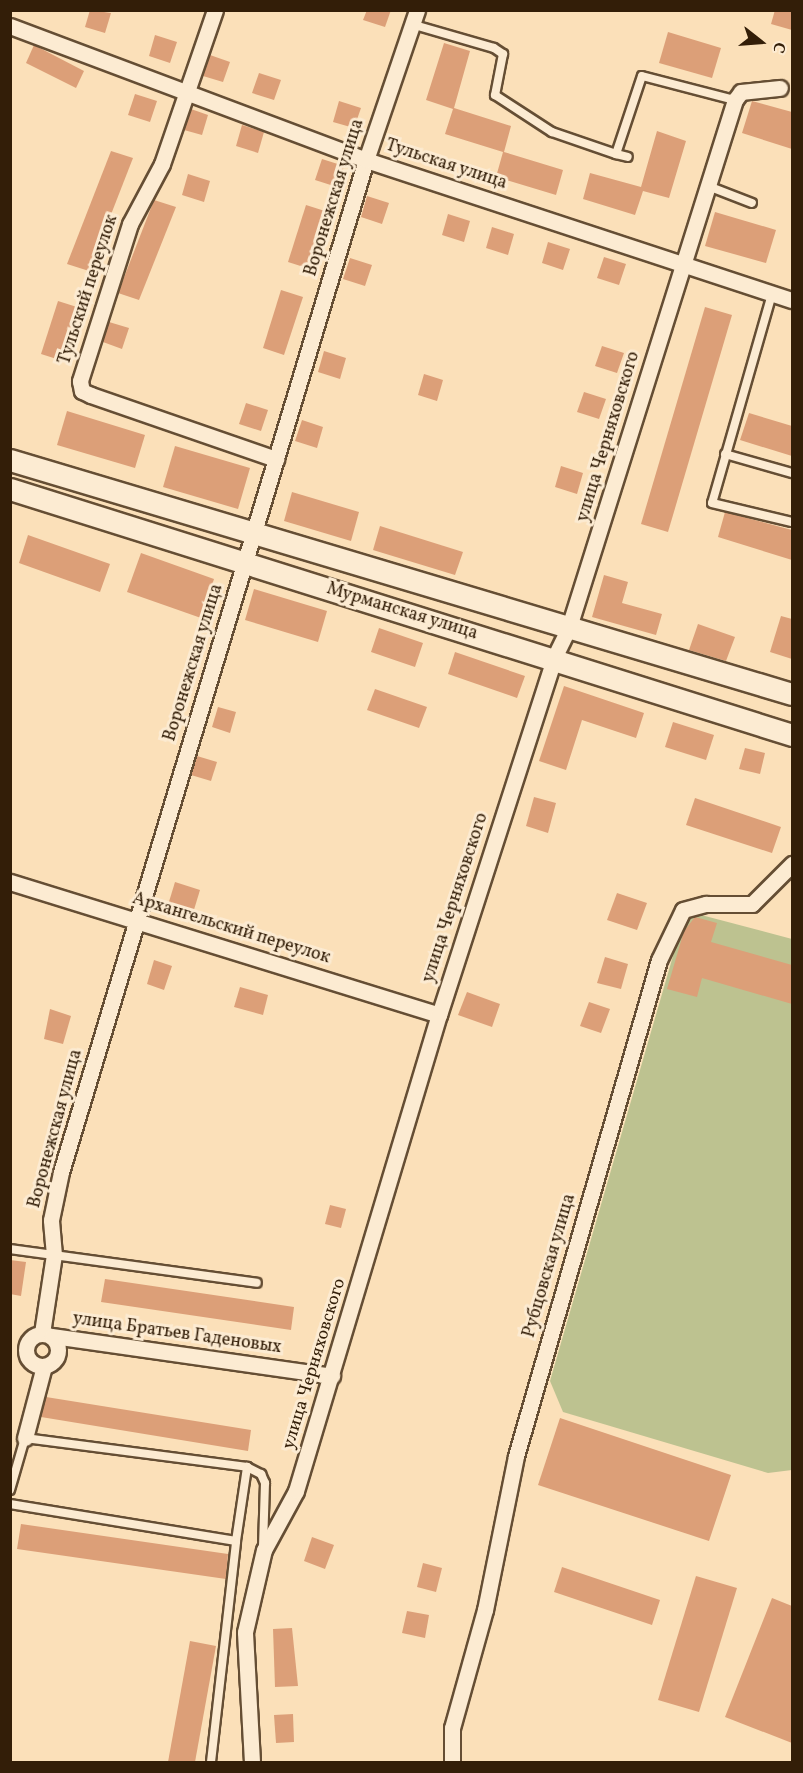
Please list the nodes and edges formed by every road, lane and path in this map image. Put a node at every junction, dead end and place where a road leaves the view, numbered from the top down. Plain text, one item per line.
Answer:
1 (215, 10) edge
2 (414, 17) edge
3 (10, 26) edge
4 (784, 84) dead end
5 (184, 90) junction
6 (735, 100) junction
7 (616, 154) junction
8 (628, 157) dead end
9 (366, 160) junction
10 (708, 186) junction
11 (752, 203) dead end
12 (684, 262) junction
13 (772, 294) junction
14 (792, 300) edge
15 (725, 454) junction
16 (276, 459) junction
17 (10, 460) edge
18 (792, 473) edge
19 (10, 489) edge
20 (792, 522) edge
21 (253, 534) junction
22 (244, 565) junction
23 (570, 627) junction
24 (554, 658) junction
25 (792, 694) edge
26 (792, 735) edge
27 (792, 864) edge
28 (10, 882) edge
29 (137, 921) junction
30 (439, 1015) junction
31 (10, 1249) edge
32 (54, 1255) junction
33 (257, 1283) dead end
34 (47, 1335) junction
35 (44, 1366) junction
36 (332, 1376) junction
37 (25, 1438) junction
38 (247, 1467) junction
39 (10, 1490) edge
40 (10, 1504) edge
41 (236, 1541) junction
42 (264, 1550) junction
43 (211, 1762) edge
44 (252, 1762) edge
45 (452, 1762) edge

1 - 5 street, Тульский переулок
2 - 7 lane
2 - 9 street, Воронежская улица
3 - 5 street, Тульская улица
4 - 6 street
5 - 9 street, Тульская улица
5 - 16 street, Тульский переулок
6 - 7 lane
6 - 10 street, улица Черняховского
7 - 8 lane
9 - 12 street, Тульская улица
9 - 16 street, Воронежская улица
10 - 11 lane
10 - 12 street, улица Черняховского
12 - 13 street, Тульская улица
12 - 23 street, улица Черняховского
13 - 14 street, Тульская улица
13 - 15 lane
15 - 18 lane
15 - 20 lane
16 - 21 street, Воронежская улица
17 - 21 main road, Мурманская улица
19 - 22 main road, Мурманская улица
21 - 22 street, Воронежская улица
21 - 23 main road, Мурманская улица
22 - 24 main road, Мурманская улица
22 - 29 street, Воронежская улица
23 - 24 street, улица Черняховского
23 - 25 main road, Мурманская улица
24 - 26 main road, Мурманская улица
24 - 30 street, улица Черняховского
27 - 45 street, Рубцовская улица
28 - 29 street, Архангельский переулок
29 - 30 street, Архангельский переулок
29 - 32 street, Воронежская улица
30 - 36 street, улица Черняховского
31 - 32 lane
32 - 33 lane
32 - 34 street, Воронежская улица
34 - 35 street, Воронежская улица
34 - 35 street, Воронежская улица
34 - 36 street, улица Братьев Гаденовых
35 - 37 street, Воронежская улица
36 - 42 street, улица Черняховского
37 - 38 lane
37 - 39 lane, Воронежская улица
38 - 41 lane
38 - 42 lane
40 - 41 lane
41 - 43 lane
42 - 44 street, улица Черняховского

